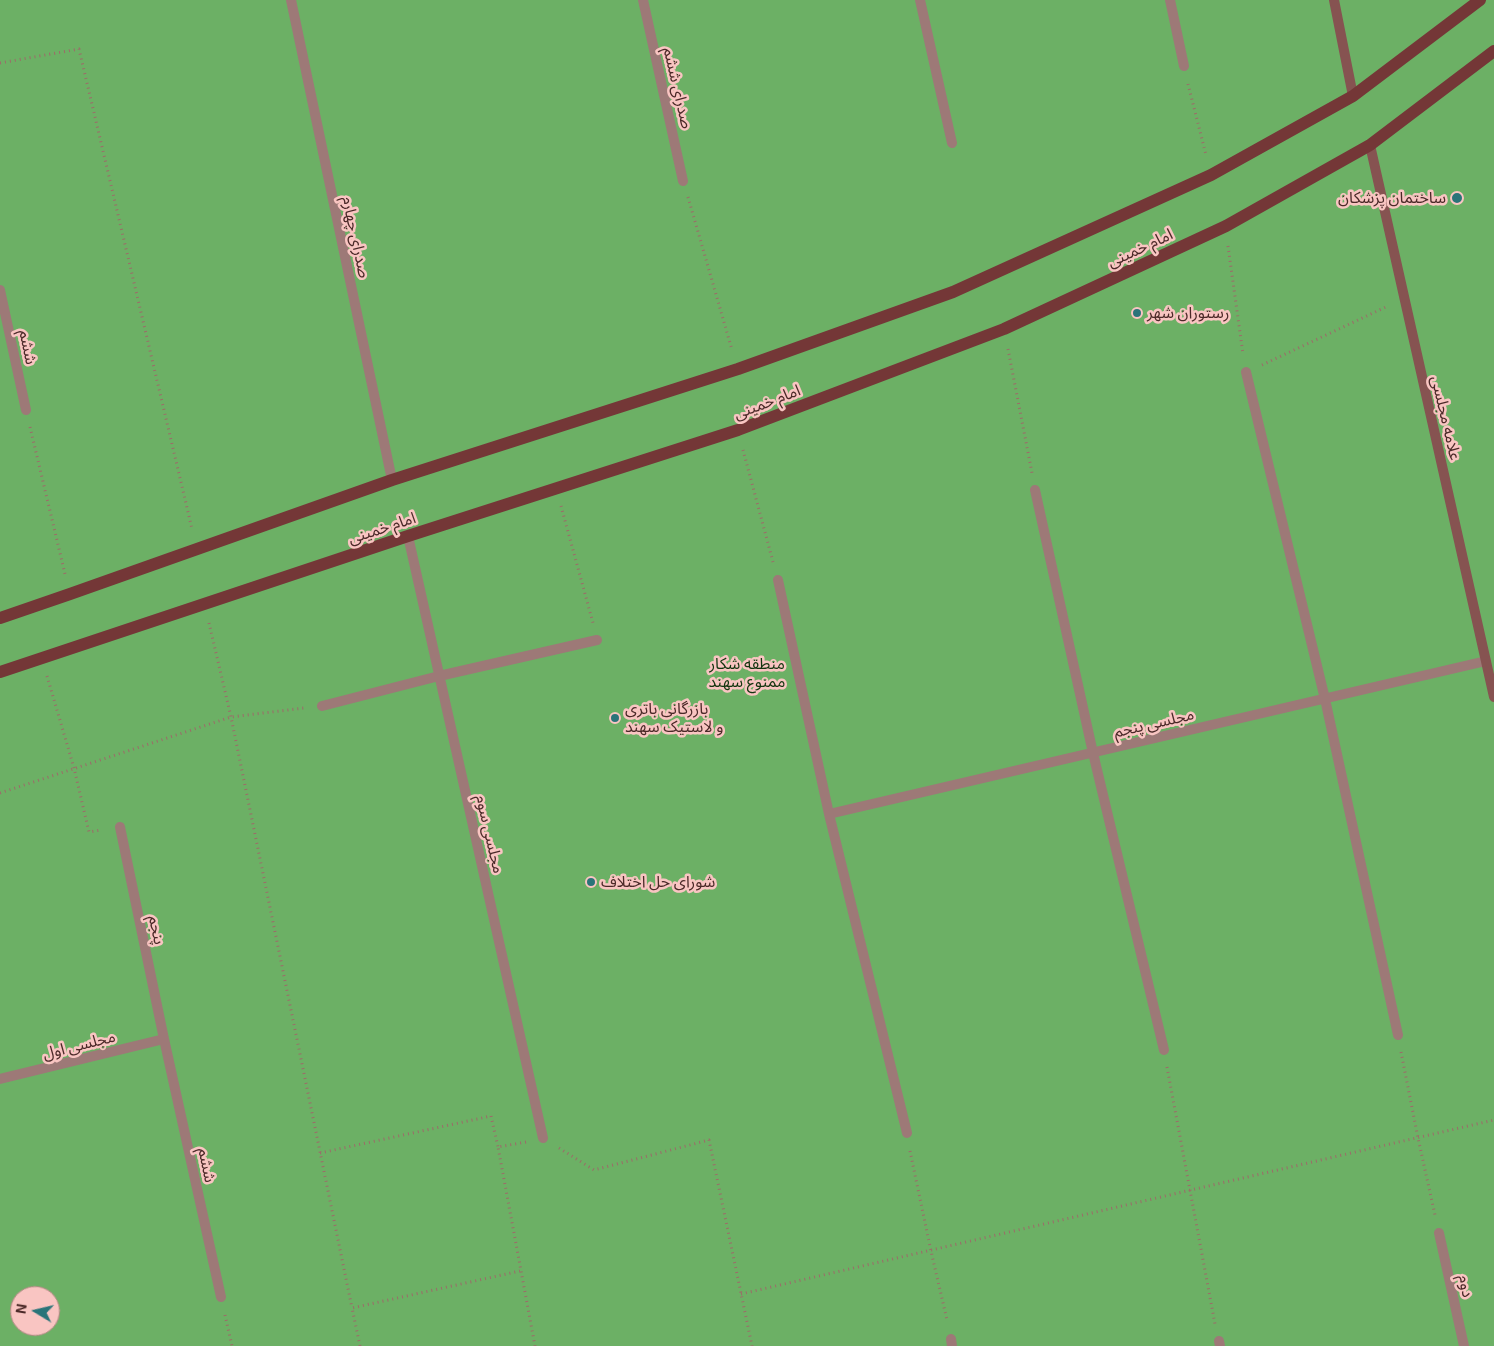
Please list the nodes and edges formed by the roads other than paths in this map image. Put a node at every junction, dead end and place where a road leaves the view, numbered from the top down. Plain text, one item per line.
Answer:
1 (291, 0) edge
2 (920, 0) edge
3 (1170, 0) edge
4 (1334, 0) edge
5 (1480, 0) edge
6 (646, 1) edge
7 (1494, 51) edge
8 (1184, 66) road end
9 (1353, 96) junction
10 (952, 143) dead end
11 (1370, 145) junction
12 (684, 181) road end
13 (0, 290) edge
14 (1246, 372) road end
15 (26, 410) road end
16 (392, 480) junction
17 (1035, 490) road end
18 (408, 536) junction
19 (778, 580) road end
20 (0, 618) edge
21 (597, 640) road end
22 (1486, 661) junction
23 (0, 672) edge
24 (440, 676) junction
25 (1494, 697) edge
26 (1324, 699) junction
27 (322, 706) road end
28 (1093, 753) junction
29 (829, 814) junction
30 (120, 827) road end
31 (1398, 1035) road end
32 (164, 1039) junction
33 (1164, 1050) road end
34 (0, 1079) edge
35 (907, 1133) road end
36 (543, 1138) road end
37 (1439, 1233) road end
38 (221, 1297) road end
39 (1464, 1346) edge

1 - 16 street, صدرای چهارم
2 - 10 street
3 - 8 street
4 - 9 street
5 - 9 main road
6 - 12 street, صدرای ششم
7 - 11 main road, امام خمینی
9 - 16 main road
11 - 18 main road, امام خمینی
11 - 22 street, علامه مجلسی
13 - 15 street, ششم
14 - 26 street
16 - 20 main road
17 - 28 street
18 - 23 main road, امام خمینی
18 - 24 street, مجلسی سوم
19 - 29 street
21 - 24 street
22 - 25 street, علامه مجلسی
22 - 26 street, مجلسی پنجم
24 - 27 street
24 - 36 street, مجلسی سوم
26 - 28 street, مجلسی پنجم
26 - 31 street
28 - 29 street, مجلسی پنجم
28 - 33 street
29 - 35 street
30 - 32 street, پنجم
32 - 34 street, مجلسی اول
32 - 38 street, ششم
37 - 39 street, دوم

